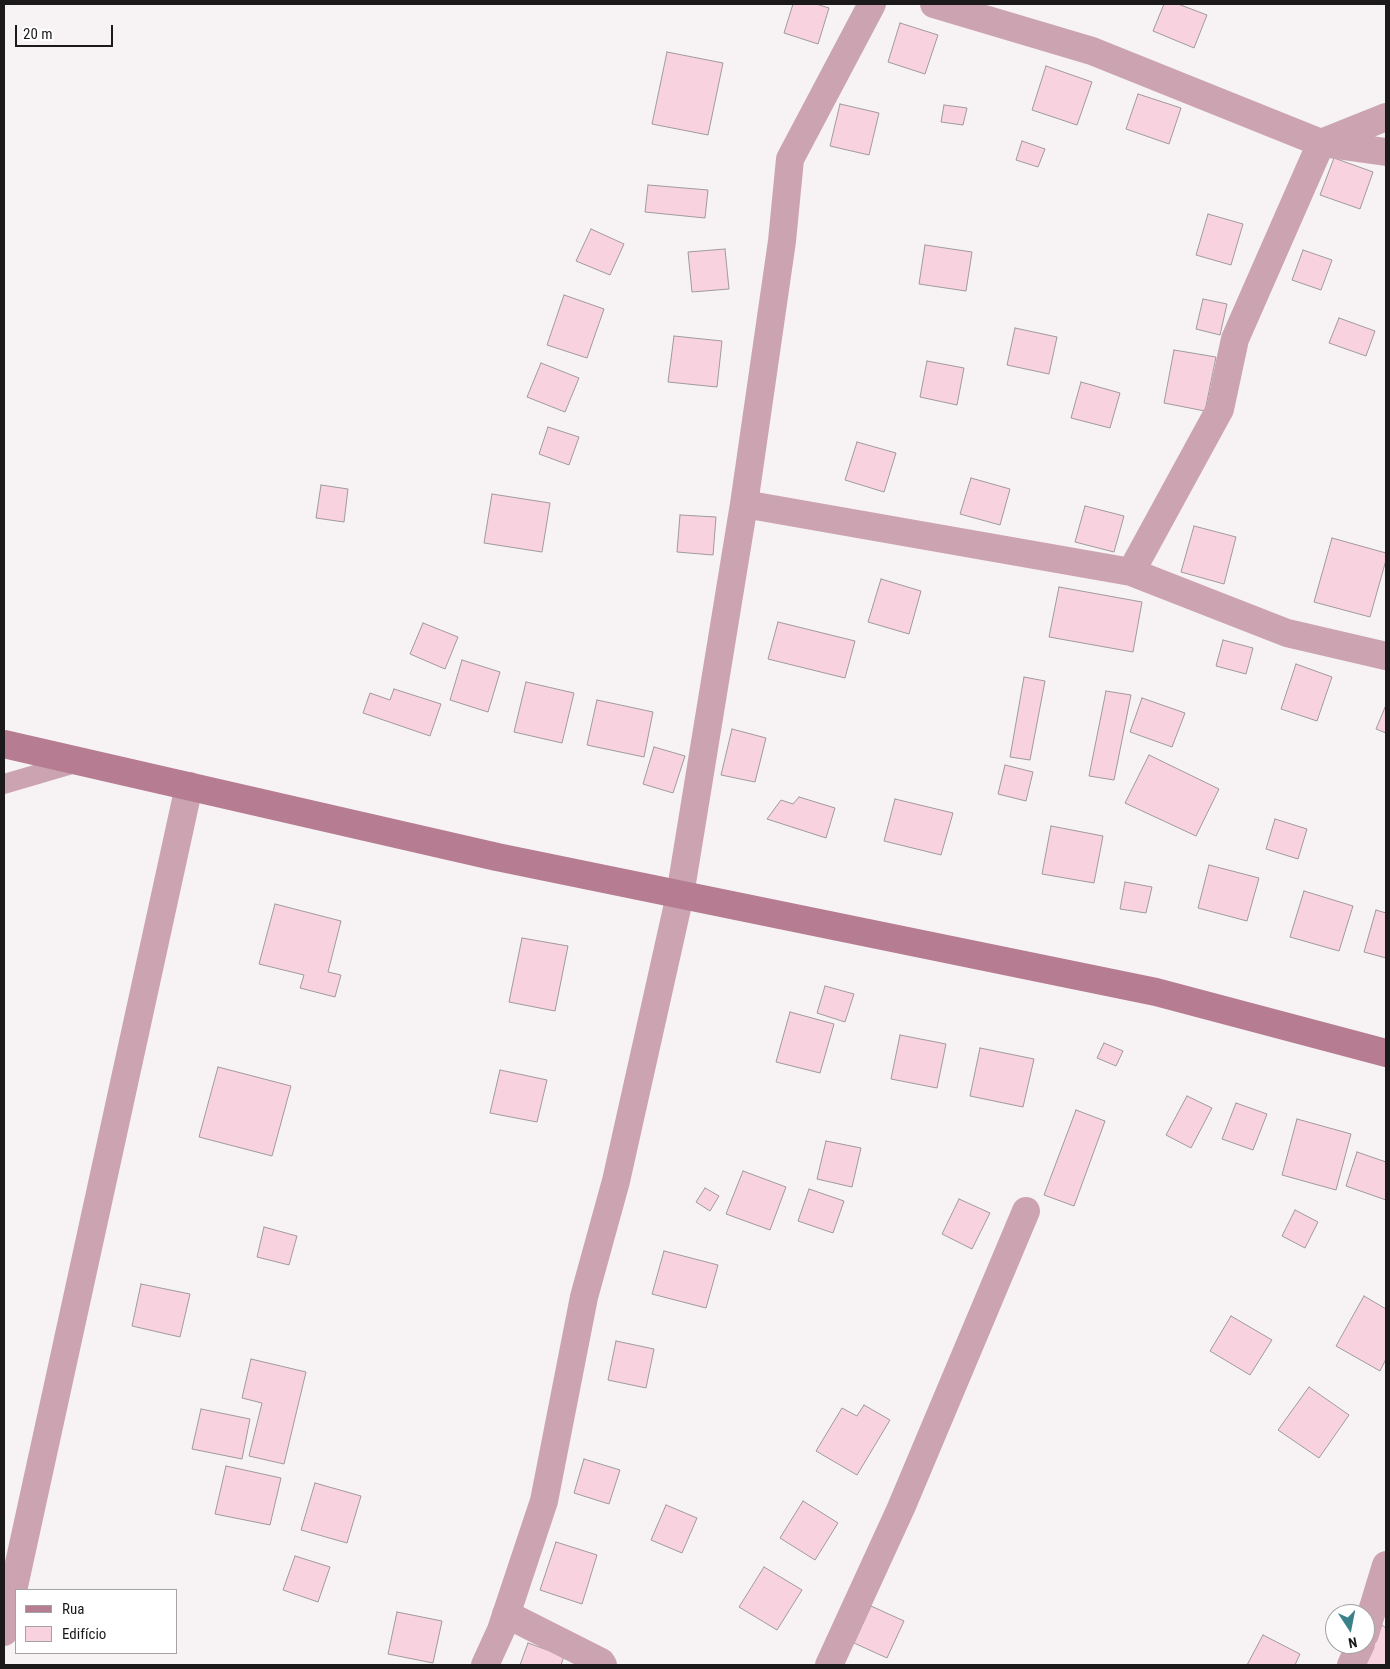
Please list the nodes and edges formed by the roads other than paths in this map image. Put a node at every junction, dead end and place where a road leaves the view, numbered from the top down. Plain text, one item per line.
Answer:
1 (872, 4) edge
2 (940, 5) edge
3 (1386, 117) edge
4 (1321, 143) junction
5 (1386, 152) edge
6 (744, 504) junction
7 (1131, 572) junction
8 (1386, 656) edge
9 (4, 744) edge
10 (79, 761) junction
11 (4, 784) edge
12 (189, 786) junction
13 (680, 895) junction
14 (1386, 1053) edge
15 (1026, 1211) dead end
16 (1386, 1566) edge
17 (1374, 1604) edge
18 (506, 1614) junction
19 (4, 1632) edge
20 (486, 1665) edge
21 (603, 1665) edge
22 (829, 1665) edge

1 - 6 street
2 - 4 street
3 - 4 street
4 - 5 street
4 - 7 street
6 - 7 street
6 - 13 street
7 - 8 street
9 - 10 main road
10 - 11 lane
10 - 12 main road
12 - 13 main road
12 - 19 street
13 - 14 main road
13 - 18 street
15 - 22 street
16 - 17 street
18 - 20 street
18 - 21 street

